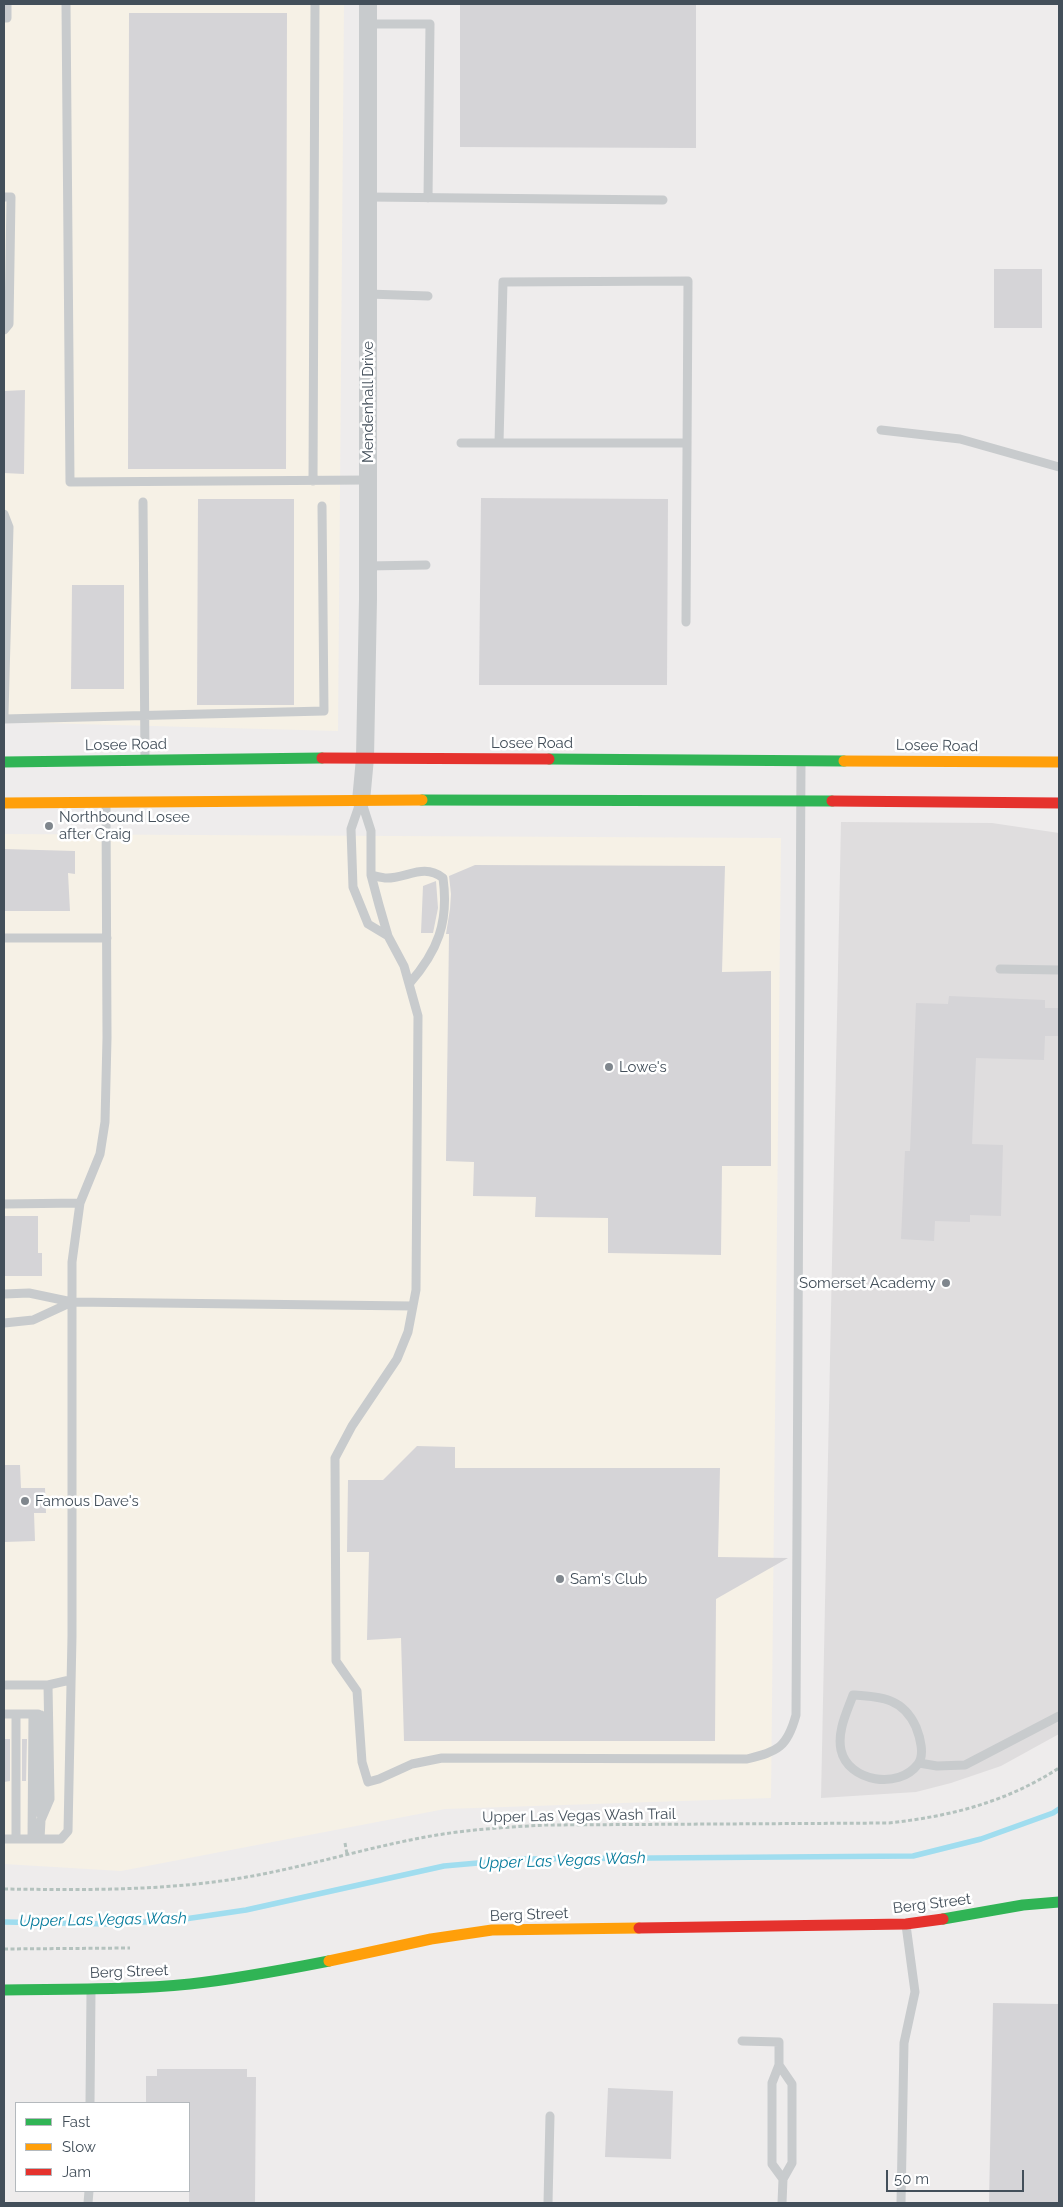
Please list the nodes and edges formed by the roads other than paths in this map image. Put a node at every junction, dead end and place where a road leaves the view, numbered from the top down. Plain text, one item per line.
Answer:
1 (7, 4) edge
2 (66, 4) edge
3 (315, 4) edge
4 (368, 4) edge
5 (4, 18) edge
6 (368, 24) junction
7 (4, 197) edge
8 (368, 197) junction
9 (428, 198) junction
10 (663, 200) dead end
11 (368, 294) junction
12 (428, 296) dead end
13 (4, 330) edge
14 (881, 430) dead end
15 (461, 443) dead end
16 (499, 443) junction
17 (687, 443) junction
18 (1059, 467) edge
19 (368, 480) junction
20 (313, 481) junction
21 (143, 502) dead end
22 (322, 506) dead end
23 (4, 514) edge
24 (368, 566) junction
25 (426, 566) dead end
26 (686, 622) dead end
27 (4, 715) edge
28 (146, 716) junction
29 (4, 719) edge
30 (365, 758) junction
31 (801, 759) junction
32 (145, 760) junction
33 (4, 762) edge
34 (1059, 762) edge
35 (361, 800) junction
36 (800, 800) junction
37 (106, 801) junction
38 (4, 803) edge
39 (1059, 803) edge
40 (371, 875) junction
41 (388, 936) junction
42 (4, 938) edge
43 (106, 938) junction
44 (1000, 969) dead end
45 (1059, 970) edge
46 (409, 984) junction
47 (80, 1203) junction
48 (4, 1204) edge
49 (4, 1294) edge
50 (72, 1302) junction
51 (413, 1306) junction
52 (4, 1323) edge
53 (70, 1680) junction
54 (4, 1685) edge
55 (48, 1685) junction
56 (4, 1714) edge
57 (16, 1714) junction
58 (41, 1714) junction
59 (1059, 1716) edge
60 (919, 1763) junction
61 (4, 1839) edge
62 (16, 1839) junction
63 (36, 1839) junction
64 (1059, 1902) edge
65 (906, 1924) junction
66 (92, 1989) junction
67 (4, 1990) edge
68 (742, 2041) dead end
69 (779, 2065) junction
70 (90, 2102) edge
71 (550, 2116) dead end
72 (782, 2179) junction
73 (548, 2203) edge
74 (782, 2203) edge
75 (901, 2203) edge

1 - 5 lane
2 - 20 lane
3 - 20 lane
4 - 6 street, Mendenhall Drive
6 - 8 street, Mendenhall Drive
6 - 9 lane
7 - 13 lane
8 - 9 lane
8 - 11 street, Mendenhall Drive
9 - 10 lane
11 - 12 lane
11 - 19 street, Mendenhall Drive
14 - 18 lane
15 - 16 lane
16 - 17 lane
16 - 17 lane
17 - 26 lane
19 - 20 lane
19 - 24 street, Mendenhall Drive
21 - 28 lane
22 - 28 lane
23 - 27 lane
24 - 25 lane
24 - 30 street, Mendenhall Drive
28 - 29 lane
28 - 32 lane
30 - 31 main road, Losee Road
30 - 32 main road, Losee Road
30 - 35 street, Mendenhall Drive
31 - 34 main road, Losee Road
31 - 36 lane
32 - 33 main road, Losee Road
35 - 36 main road
35 - 37 main road
35 - 40 lane
35 - 41 lane
36 - 39 main road
36 - 51 lane
37 - 38 main road
37 - 43 lane
40 - 41 lane
40 - 46 lane
41 - 46 lane
42 - 43 lane
43 - 47 lane
44 - 45 lane
46 - 51 lane
47 - 48 lane
47 - 50 lane
49 - 50 lane
50 - 51 lane
50 - 52 lane
50 - 53 lane
53 - 55 lane
53 - 63 lane
54 - 55 lane
55 - 58 lane
56 - 57 lane
57 - 58 lane
57 - 62 lane
58 - 63 lane
58 - 63 lane
59 - 60 lane
60 - 60 lane
61 - 62 lane
62 - 63 lane
64 - 65 main road, Berg Street
65 - 66 main road, Berg Street
65 - 75 lane
66 - 67 main road, Berg Street
66 - 70 lane
68 - 69 lane
69 - 72 lane
69 - 72 lane
71 - 73 lane
72 - 74 lane

